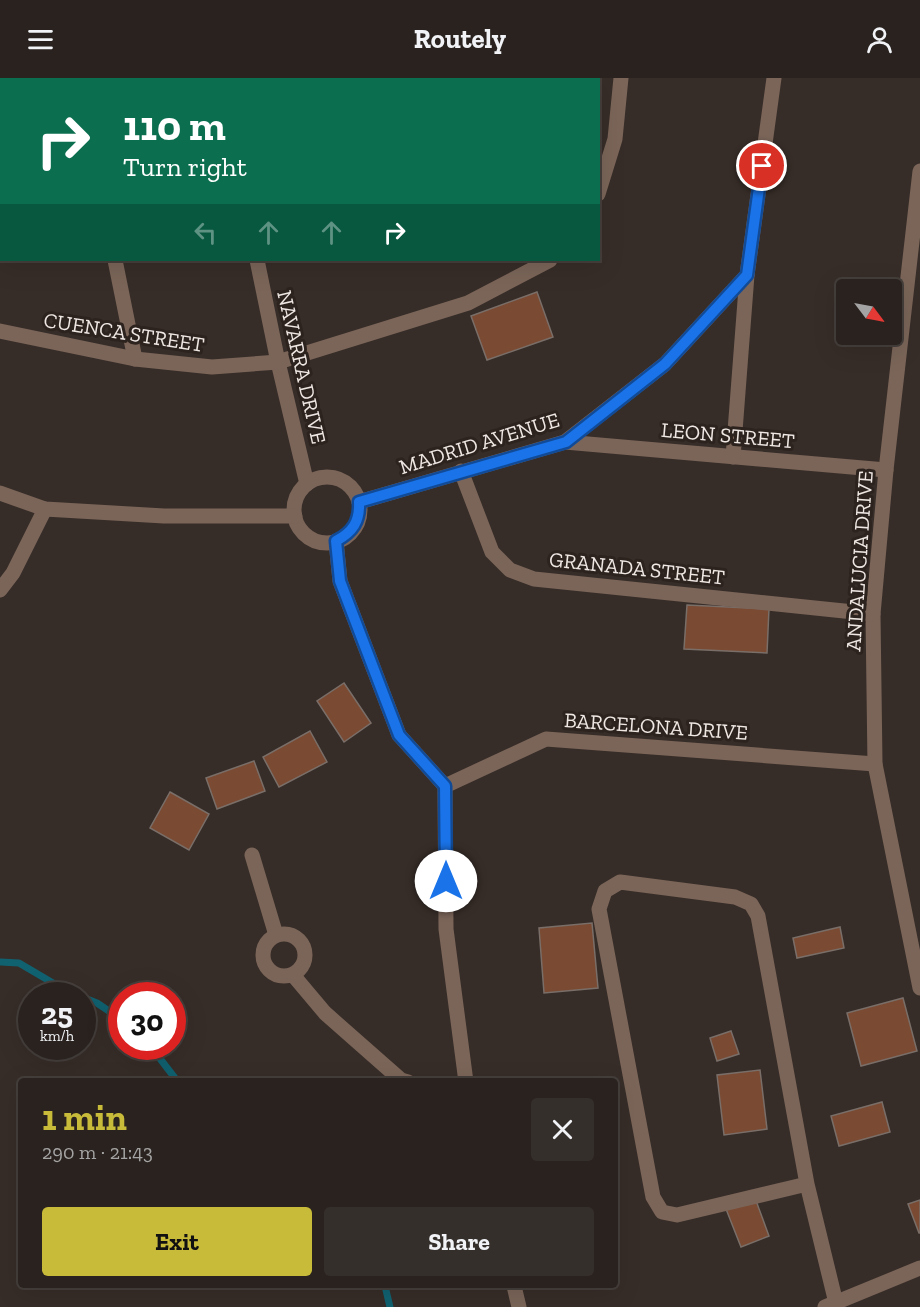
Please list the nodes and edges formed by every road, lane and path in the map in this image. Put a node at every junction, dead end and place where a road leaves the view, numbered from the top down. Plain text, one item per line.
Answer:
1 (621, 78) edge
2 (774, 78) edge
3 (920, 171) edge
4 (600, 188) edge
5 (116, 261) edge
6 (257, 261) edge
7 (548, 261) edge
8 (747, 275) junction
9 (0, 331) edge
10 (135, 359) junction
11 (278, 362) junction
12 (566, 442) junction
13 (733, 457) junction
14 (886, 470) junction
15 (461, 471) junction
16 (307, 484) junction
17 (0, 493) edge
18 (359, 502) junction
19 (45, 509) junction
20 (295, 516) junction
21 (336, 541) junction
22 (0, 590) edge
23 (873, 614) junction
24 (874, 764) junction
25 (445, 786) junction
26 (252, 855) dead end
27 (276, 935) junction
28 (293, 975) junction
29 (920, 988) edge
30 (399, 1078) edge
31 (465, 1078) edge
32 (807, 1184) junction
33 (920, 1269) edge
34 (514, 1288) edge
35 (830, 1305) edge
36 (519, 1307) edge

1 - 4 street
2 - 8 street
3 - 14 street, ANDALUCIA DRIVE
5 - 10 street
6 - 11 street, NAVARRA DRIVE
7 - 11 street, CUENCA STREET
8 - 12 street, MADRID AVENUE
8 - 13 street
9 - 10 street, CUENCA STREET
10 - 11 street, CUENCA STREET
11 - 16 street, NAVARRA DRIVE
12 - 13 street, LEON STREET
12 - 15 street, MADRID AVENUE
13 - 14 street, LEON STREET
14 - 23 street, ANDALUCIA DRIVE
15 - 18 street, MADRID AVENUE
15 - 23 street, GRANADA STREET
16 - 18 street
16 - 20 street
17 - 19 street
18 - 21 street
19 - 20 street
19 - 22 street
20 - 21 street
21 - 25 street
23 - 24 street, ANDALUCIA DRIVE
24 - 25 street, BARCELONA DRIVE
24 - 29 street, ANDALUCIA DRIVE
25 - 31 street
26 - 27 street
27 - 28 street
27 - 28 street
28 - 30 street
32 - 32 street
32 - 35 street
33 - 35 street
34 - 36 street

